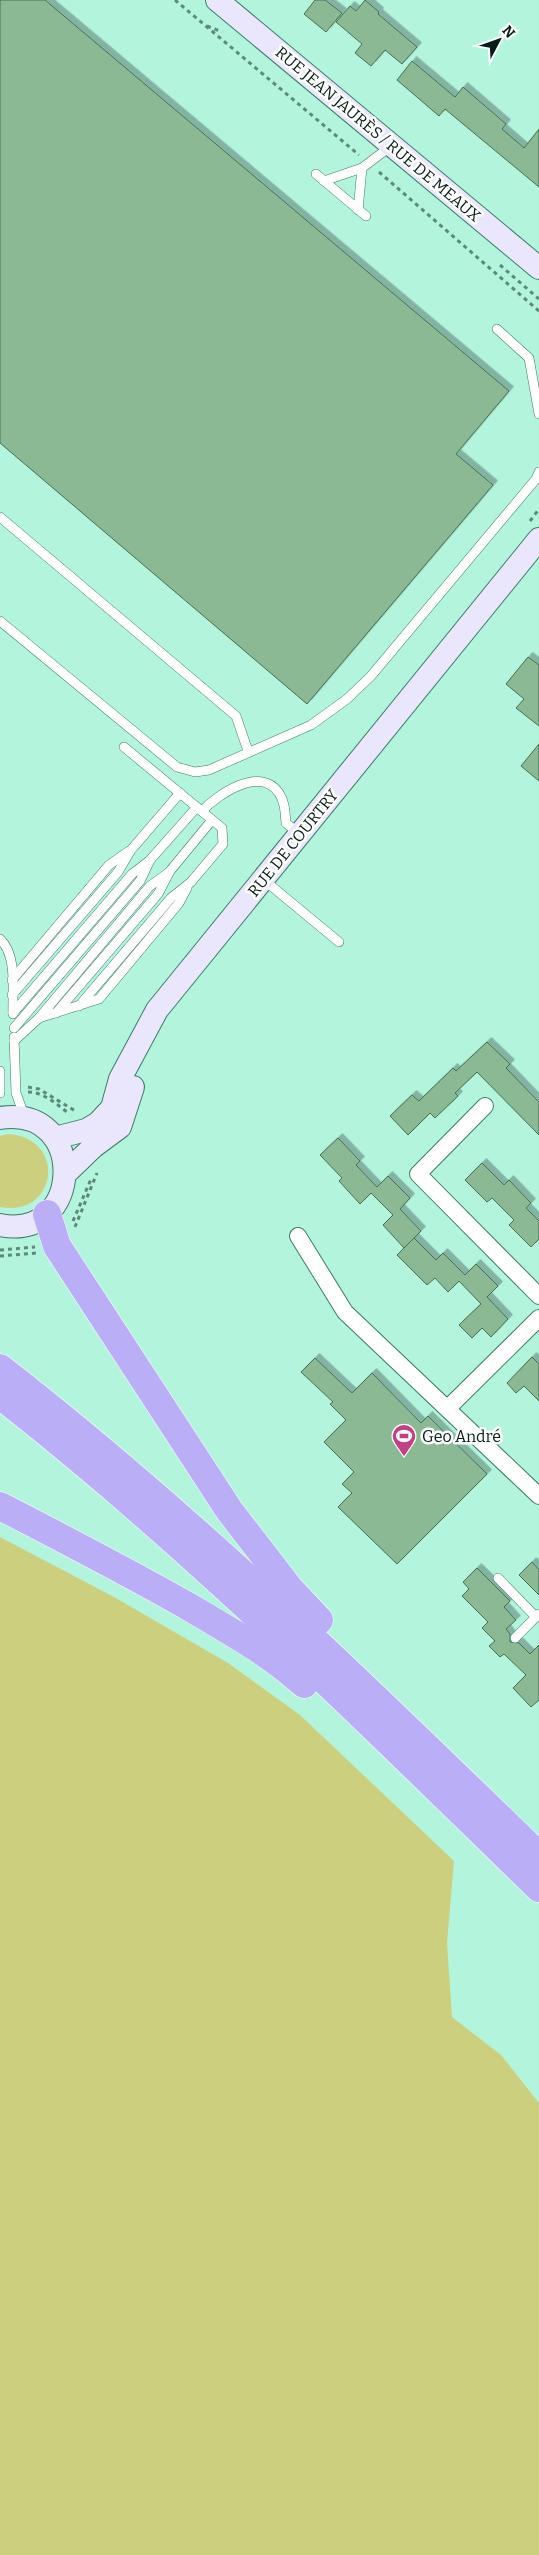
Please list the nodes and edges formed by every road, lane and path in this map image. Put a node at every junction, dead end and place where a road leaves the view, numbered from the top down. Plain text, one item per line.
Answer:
1 (175, 0) edge
2 (217, 0) edge
3 (391, 146) junction
4 (356, 153) dead end
5 (362, 168) junction
6 (379, 172) dead end
7 (316, 174) dead end
8 (324, 182) junction
9 (358, 210) junction
10 (366, 216) dead end
11 (539, 268) edge
12 (539, 311) edge
13 (497, 329) dead end
14 (539, 414) edge
15 (539, 472) edge
16 (0, 517) edge
17 (539, 539) edge
18 (0, 621) edge
19 (124, 747) dead end
20 (248, 751) junction
21 (180, 793) junction
22 (199, 809) junction
23 (212, 820) junction
24 (299, 834) junction
25 (131, 850) junction
26 (150, 860) junction
27 (170, 871) junction
28 (264, 879) junction
29 (0, 939) edge
30 (339, 942) dead end
31 (12, 980) junction
32 (12, 995) junction
33 (13, 1013) junction
34 (56, 1013) junction
35 (39, 1018) junction
36 (14, 1028) junction
37 (14, 1041) junction
38 (135, 1051) junction
39 (0, 1071) edge
40 (0, 1093) edge
41 (485, 1106) dead end
42 (0, 1118) edge
43 (25, 1118) junction
44 (55, 1138) junction
45 (66, 1172) junction
46 (47, 1214) junction
47 (0, 1225) edge
48 (298, 1236) dead end
49 (539, 1296) edge
50 (539, 1318) edge
51 (0, 1368) edge
52 (0, 1395) edge
53 (448, 1408) junction
54 (539, 1496) edge
55 (0, 1506) edge
56 (498, 1578) dead end
57 (538, 1615) edge
58 (515, 1638) dead end
59 (408, 1745) junction
60 (539, 1856) edge
61 (539, 1888) edge

1 - 4 path
2 - 3 main road, RUE JEAN JAURÈS / RUE DE MEAUX
3 - 5 lane
3 - 11 main road, RUE JEAN JAURÈS / RUE DE MEAUX
5 - 8 lane
5 - 9 lane
6 - 12 path
7 - 8 lane
8 - 9 lane
9 - 10 lane
13 - 14 lane
15 - 20 lane
16 - 20 lane
17 - 24 main road, RUE DE COURTRY
18 - 20 lane
19 - 21 lane
21 - 22 lane
21 - 25 lane
22 - 23 lane
22 - 24 lane
22 - 26 lane
23 - 27 lane
23 - 34 lane
24 - 28 main road, RUE DE COURTRY
25 - 31 lane
25 - 32 lane
26 - 33 lane
26 - 36 lane
27 - 34 lane
27 - 35 lane
28 - 30 lane
28 - 38 main road, RUE DE COURTRY
29 - 31 lane
31 - 32 lane
32 - 33 lane
33 - 36 lane
34 - 35 lane
35 - 37 lane
36 - 37 lane
37 - 43 lane
38 - 44 main road, RUE DE COURTRY
38 - 45 main road
39 - 40 lane
41 - 49 street
42 - 43 main road
43 - 44 main road
44 - 45 main road
45 - 46 main road
46 - 47 main road
46 - 59 highway
48 - 53 street
50 - 53 street
51 - 59 highway
52 - 59 highway
53 - 54 street
55 - 59 highway
56 - 57 lane
57 - 58 lane
59 - 60 highway
59 - 61 highway

